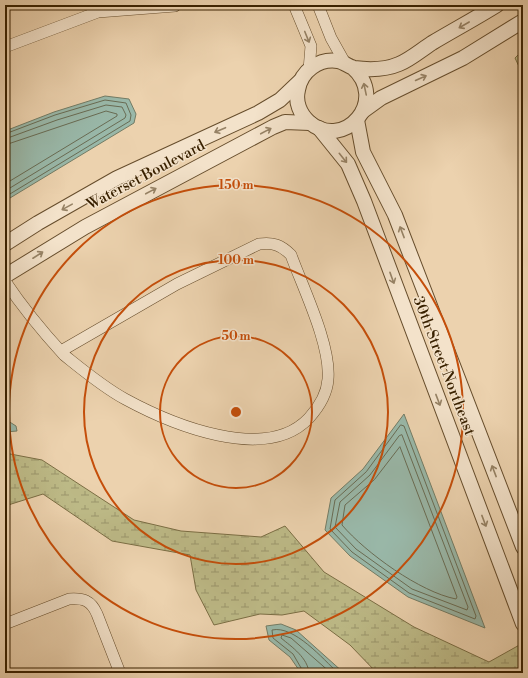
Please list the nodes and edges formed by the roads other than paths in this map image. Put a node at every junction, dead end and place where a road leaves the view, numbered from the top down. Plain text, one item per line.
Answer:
1 (294, 5) edge
2 (318, 5) edge
3 (497, 5) edge
4 (175, 6) edge
5 (523, 21) edge
6 (5, 48) edge
7 (349, 65) junction
8 (304, 75) junction
9 (360, 115) junction
10 (314, 125) junction
11 (5, 244) edge
12 (5, 276) edge
13 (5, 281) edge
14 (61, 351) junction
15 (523, 547) edge
16 (5, 624) edge
17 (523, 624) edge
18 (120, 673) edge

1 -> 8 street
2 - 7 street
3 -> 7 street
4 - 6 street
9 -> 5 street
7 - 8 street
9 -> 7 street
8 - 10 street
8 -> 11 street, Waterset Boulevard
9 - 10 street
15 -> 9 street, 30th Street Northeast
12 -> 10 street, Waterset Boulevard
10 -> 17 street, 30th Street Northeast
13 - 14 street
14 - 14 street
16 - 18 street

